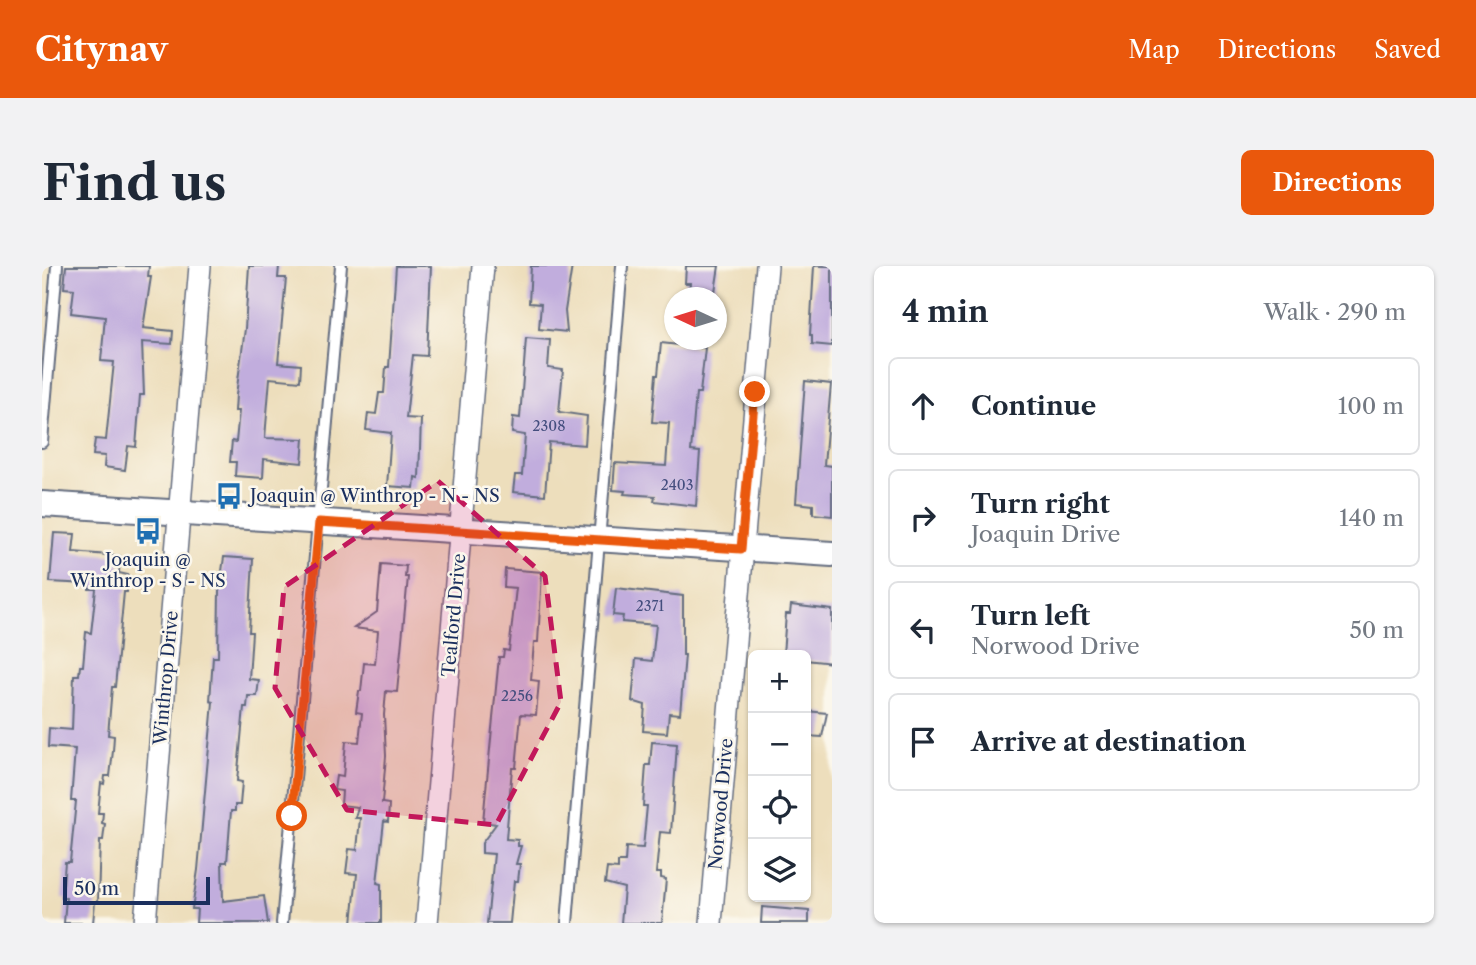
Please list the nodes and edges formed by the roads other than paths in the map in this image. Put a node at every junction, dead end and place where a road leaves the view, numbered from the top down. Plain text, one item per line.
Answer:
1 (57, 266) edge
2 (200, 266) edge
3 (341, 266) edge
4 (483, 266) edge
5 (622, 266) edge
6 (767, 266) edge
7 (42, 442) edge
8 (42, 504) edge
9 (180, 512) junction
10 (319, 522) junction
11 (461, 532) junction
12 (599, 539) junction
13 (741, 549) junction
14 (832, 554) edge
15 (145, 923) edge
16 (282, 923) edge
17 (427, 923) edge
18 (567, 923) edge
19 (711, 923) edge

1 - 7 lane
2 - 9 street, Winthrop Drive
3 - 10 lane
4 - 11 street, Tealford Drive
5 - 12 lane
6 - 13 street, Norwood Drive
8 - 9 street
9 - 10 street
9 - 15 street, Winthrop Drive
10 - 11 street
10 - 16 lane
11 - 12 street
11 - 17 street, Tealford Drive
12 - 13 street
12 - 18 lane
13 - 14 street
13 - 19 street, Norwood Drive

